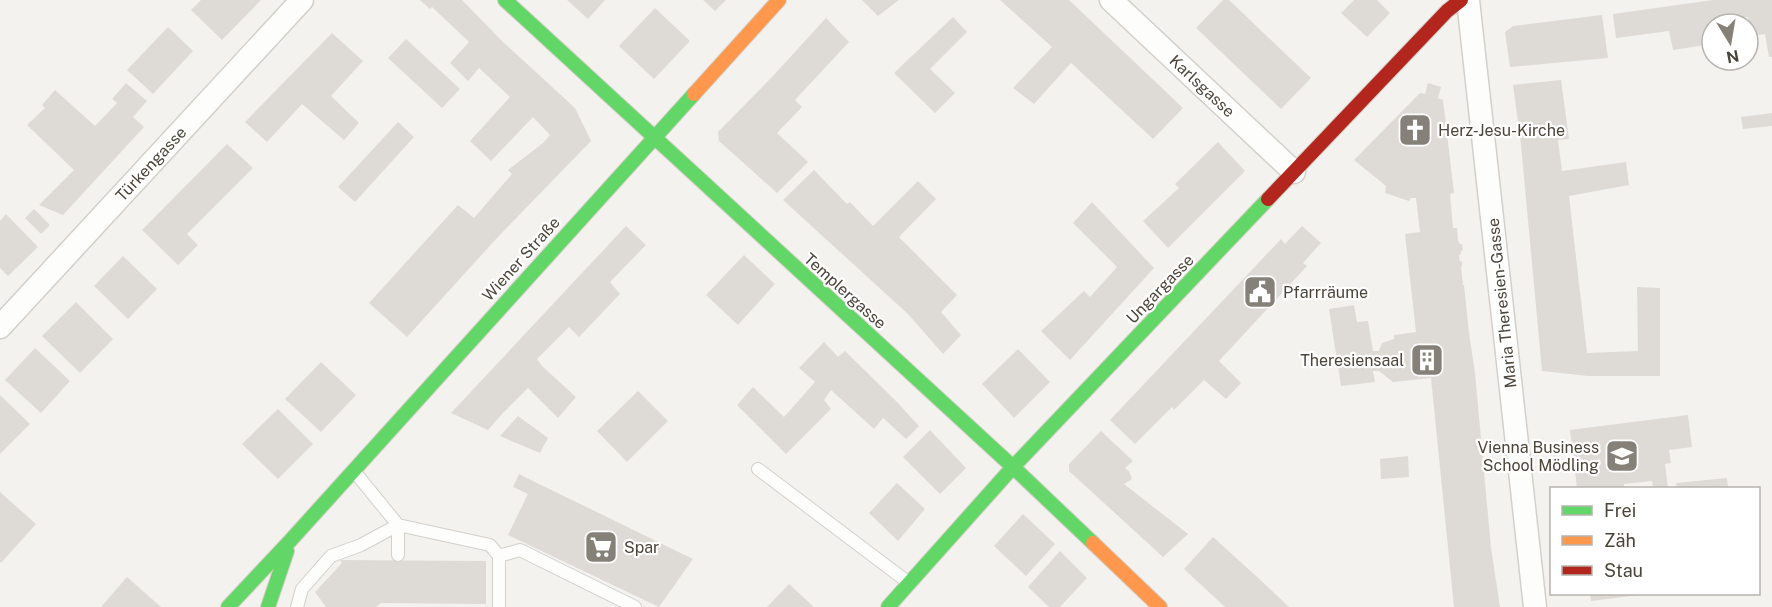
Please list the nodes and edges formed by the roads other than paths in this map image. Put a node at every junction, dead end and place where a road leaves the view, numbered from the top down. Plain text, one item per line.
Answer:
1 (302, 0) edge
2 (506, 0) edge
3 (779, 0) edge
4 (1111, 0) edge
5 (1461, 0) edge
6 (1468, 0) edge
7 (654, 138) junction
8 (1294, 172) junction
9 (0, 327) edge
10 (1014, 467) junction
11 (758, 469) dead end
12 (353, 471) junction
13 (398, 525) junction
14 (290, 541) junction
15 (398, 555) dead end
16 (499, 556) junction
17 (909, 584) junction
18 (228, 607) edge
19 (268, 607) edge
20 (297, 607) edge
21 (499, 607) edge
22 (635, 607) edge
23 (888, 607) edge
24 (1160, 607) edge
25 (1535, 607) edge

1 - 9 street, Türkengasse
2 - 7 street, Templergasse
3 - 7 street, Wiener Straße
4 - 8 street, Karlsgasse
5 - 8 street, Ungargasse
6 - 25 street, Maria Theresien-Gasse
7 - 10 street, Templergasse
7 - 12 street, Wiener Straße
8 - 10 street, Ungargasse
10 - 17 street, Ungargasse
10 - 24 street, Templergasse
11 - 17 lane
12 - 13 lane
12 - 14 street, Wiener Straße
13 - 15 lane
13 - 16 lane
13 - 20 lane
14 - 18 street, Wiener Straße
14 - 19 street, Wiener Straße
16 - 21 lane
16 - 22 lane
17 - 23 street, Ungargasse

